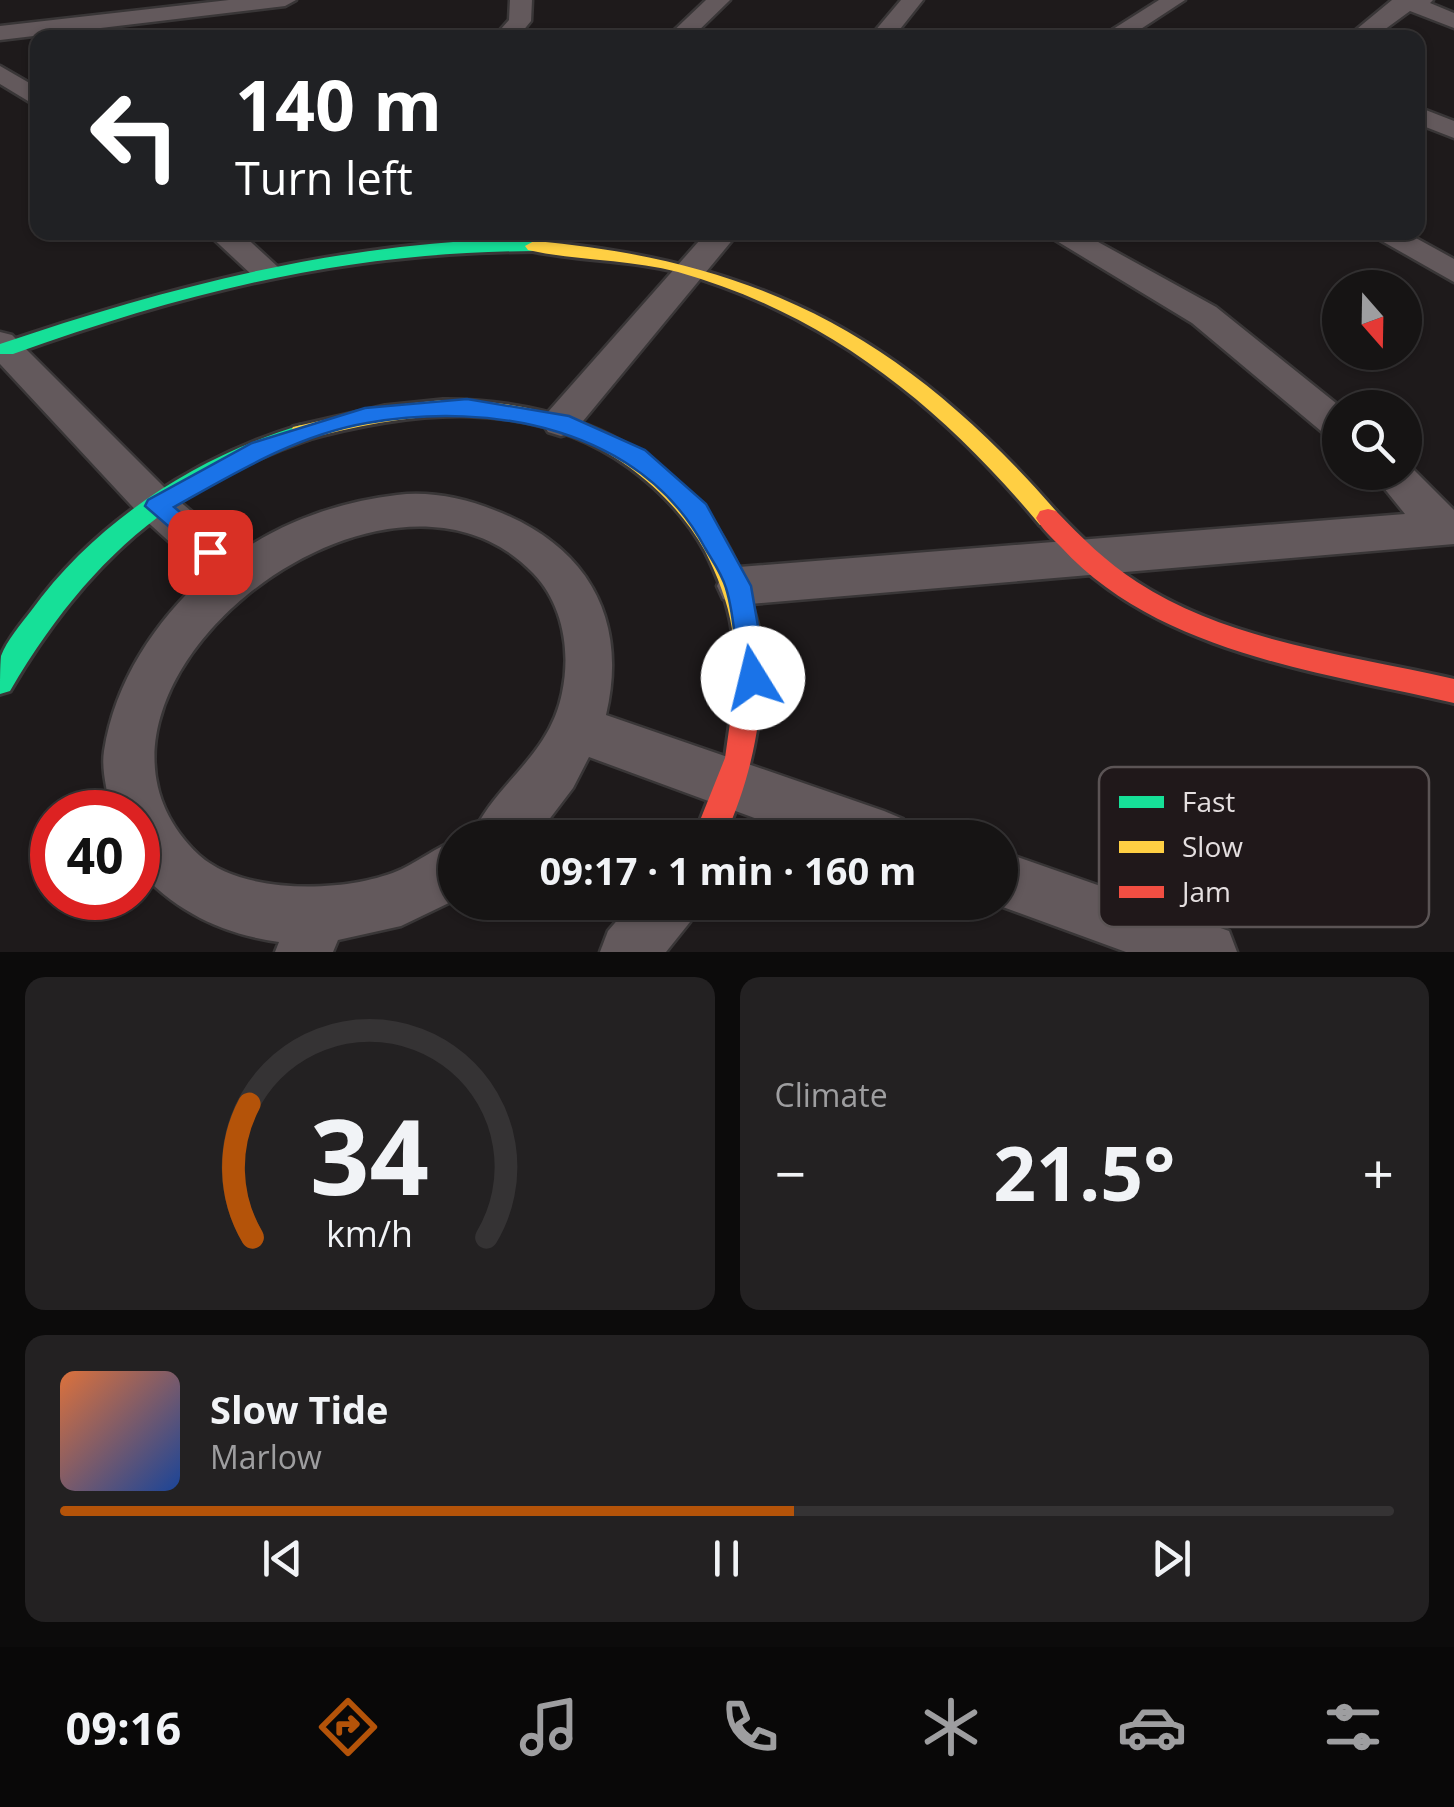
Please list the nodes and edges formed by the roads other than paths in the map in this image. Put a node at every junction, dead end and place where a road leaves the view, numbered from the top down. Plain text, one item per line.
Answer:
1 (285, 0) edge
2 (521, 0) edge
3 (682, 0) edge
4 (719, 0) edge
5 (912, 0) edge
6 (1174, 0) edge
7 (1411, 1) edge
8 (231, 6) junction
9 (1107, 12) dead end
10 (698, 19) junction
11 (1454, 20) edge
12 (71, 30) edge
13 (229, 30) edge
14 (512, 30) edge
15 (686, 30) edge
16 (887, 30) edge
17 (1099, 30) edge
18 (1123, 30) edge
19 (1369, 30) edge
20 (0, 32) edge
21 (30, 32) edge
22 (1425, 118) edge
23 (1454, 130) edge
24 (230, 240) edge
25 (428, 240) edge
26 (510, 240) edge
27 (718, 240) edge
28 (1071, 240) edge
29 (1396, 240) edge
30 (262, 267) junction
31 (695, 269) junction
32 (1454, 272) edge
33 (3, 346) edge
34 (1322, 411) edge
35 (561, 422) junction
36 (1409, 490) edge
37 (157, 506) junction
38 (1448, 528) edge
39 (1076, 555) junction
40 (236, 575) junction
41 (739, 586) junction
42 (0, 682) edge
43 (1454, 691) edge
44 (578, 729) junction
45 (734, 785) junction
46 (134, 790) edge
47 (516, 820) edge
48 (717, 820) edge
49 (833, 820) edge
50 (160, 851) edge
51 (438, 878) edge
52 (1018, 884) edge
53 (1099, 913) edge
54 (655, 920) edge
55 (1138, 927) edge
56 (312, 935) edge
57 (629, 952) edge
58 (1208, 952) edge

1 - 8 street
2 - 14 street
3 - 10 street
4 - 10 street
5 - 16 street
6 - 18 street
7 - 11 street
7 - 19 street
8 - 12 street
8 - 13 street
9 - 17 street
10 - 15 street
20 - 21 street
22 - 23 street
24 - 30 street
25 - 30 street
26 - 31 street
27 - 31 street
28 - 34 street
29 - 32 street
30 - 33 street
31 - 35 street
31 - 39 street
33 - 37 street
35 - 37 street
35 - 41 street
36 - 38 street
37 - 40 street
37 - 42 street
38 - 39 street
39 - 41 street
39 - 43 street
40 - 44 street
40 - 46 street
41 - 45 street
44 - 45 street
44 - 47 street
45 - 48 street
45 - 49 street
50 - 56 street
51 - 56 street
52 - 53 street
54 - 57 street
55 - 58 street

